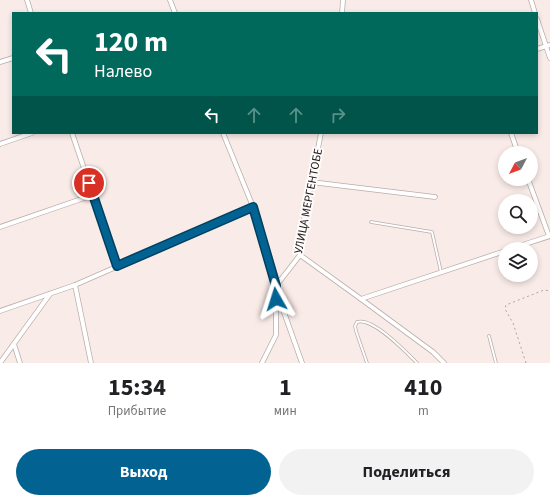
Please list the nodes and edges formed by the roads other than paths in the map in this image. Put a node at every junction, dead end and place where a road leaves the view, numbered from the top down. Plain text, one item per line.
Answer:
1 (26, 0) edge
2 (170, 0) edge
3 (343, 0) edge
4 (531, 0) edge
5 (31, 12) edge
6 (175, 12) edge
7 (342, 12) edge
8 (535, 12) edge
9 (538, 21) edge
10 (548, 46) edge
11 (538, 49) edge
12 (12, 58) edge
13 (550, 58) edge
14 (0, 62) edge
15 (29, 134) edge
16 (72, 134) edge
17 (223, 134) edge
18 (321, 134) edge
19 (511, 134) edge
20 (0, 144) edge
21 (516, 146) edge
22 (311, 182) junction
23 (531, 186) edge
24 (93, 195) junction
25 (435, 197) dead end
26 (253, 207) junction
27 (371, 222) dead end
28 (0, 227) edge
29 (549, 236) edge
30 (531, 242) edge
31 (498, 253) edge
32 (300, 255) junction
33 (117, 266) junction
34 (442, 272) junction
35 (75, 285) junction
36 (276, 286) junction
37 (51, 294) junction
38 (361, 299) junction
39 (0, 311) edge
40 (489, 336) dead end
41 (14, 344) junction
42 (0, 363) edge
43 (20, 363) edge
44 (91, 363) edge
45 (262, 363) edge
46 (302, 363) edge
47 (367, 363) edge
48 (417, 363) edge
49 (444, 363) edge
50 (496, 363) edge

1 - 5 street
2 - 6 street
3 - 7 street
4 - 8 street
9 - 10 street
10 - 11 street
10 - 13 street
12 - 14 street
15 - 20 street
16 - 24 street
17 - 26 street
18 - 22 street, УЛИЦА МЕРГЕНТОБЕ
19 - 21 street
22 - 25 street
22 - 32 street, УЛИЦА МЕРГЕНТОБЕ
23 - 29 street
24 - 28 street
24 - 33 street
26 - 33 street
26 - 36 street
27 - 34 lane
29 - 30 street
31 - 34 street
32 - 36 street, УЛИЦА МЕРГЕНТОБЕ
32 - 38 street
33 - 35 street
34 - 38 street
35 - 37 street
35 - 44 street
36 - 45 street
36 - 46 street
37 - 39 street
37 - 41 street
38 - 49 street
40 - 50 lane
41 - 42 street
41 - 43 street
47 - 48 lane

